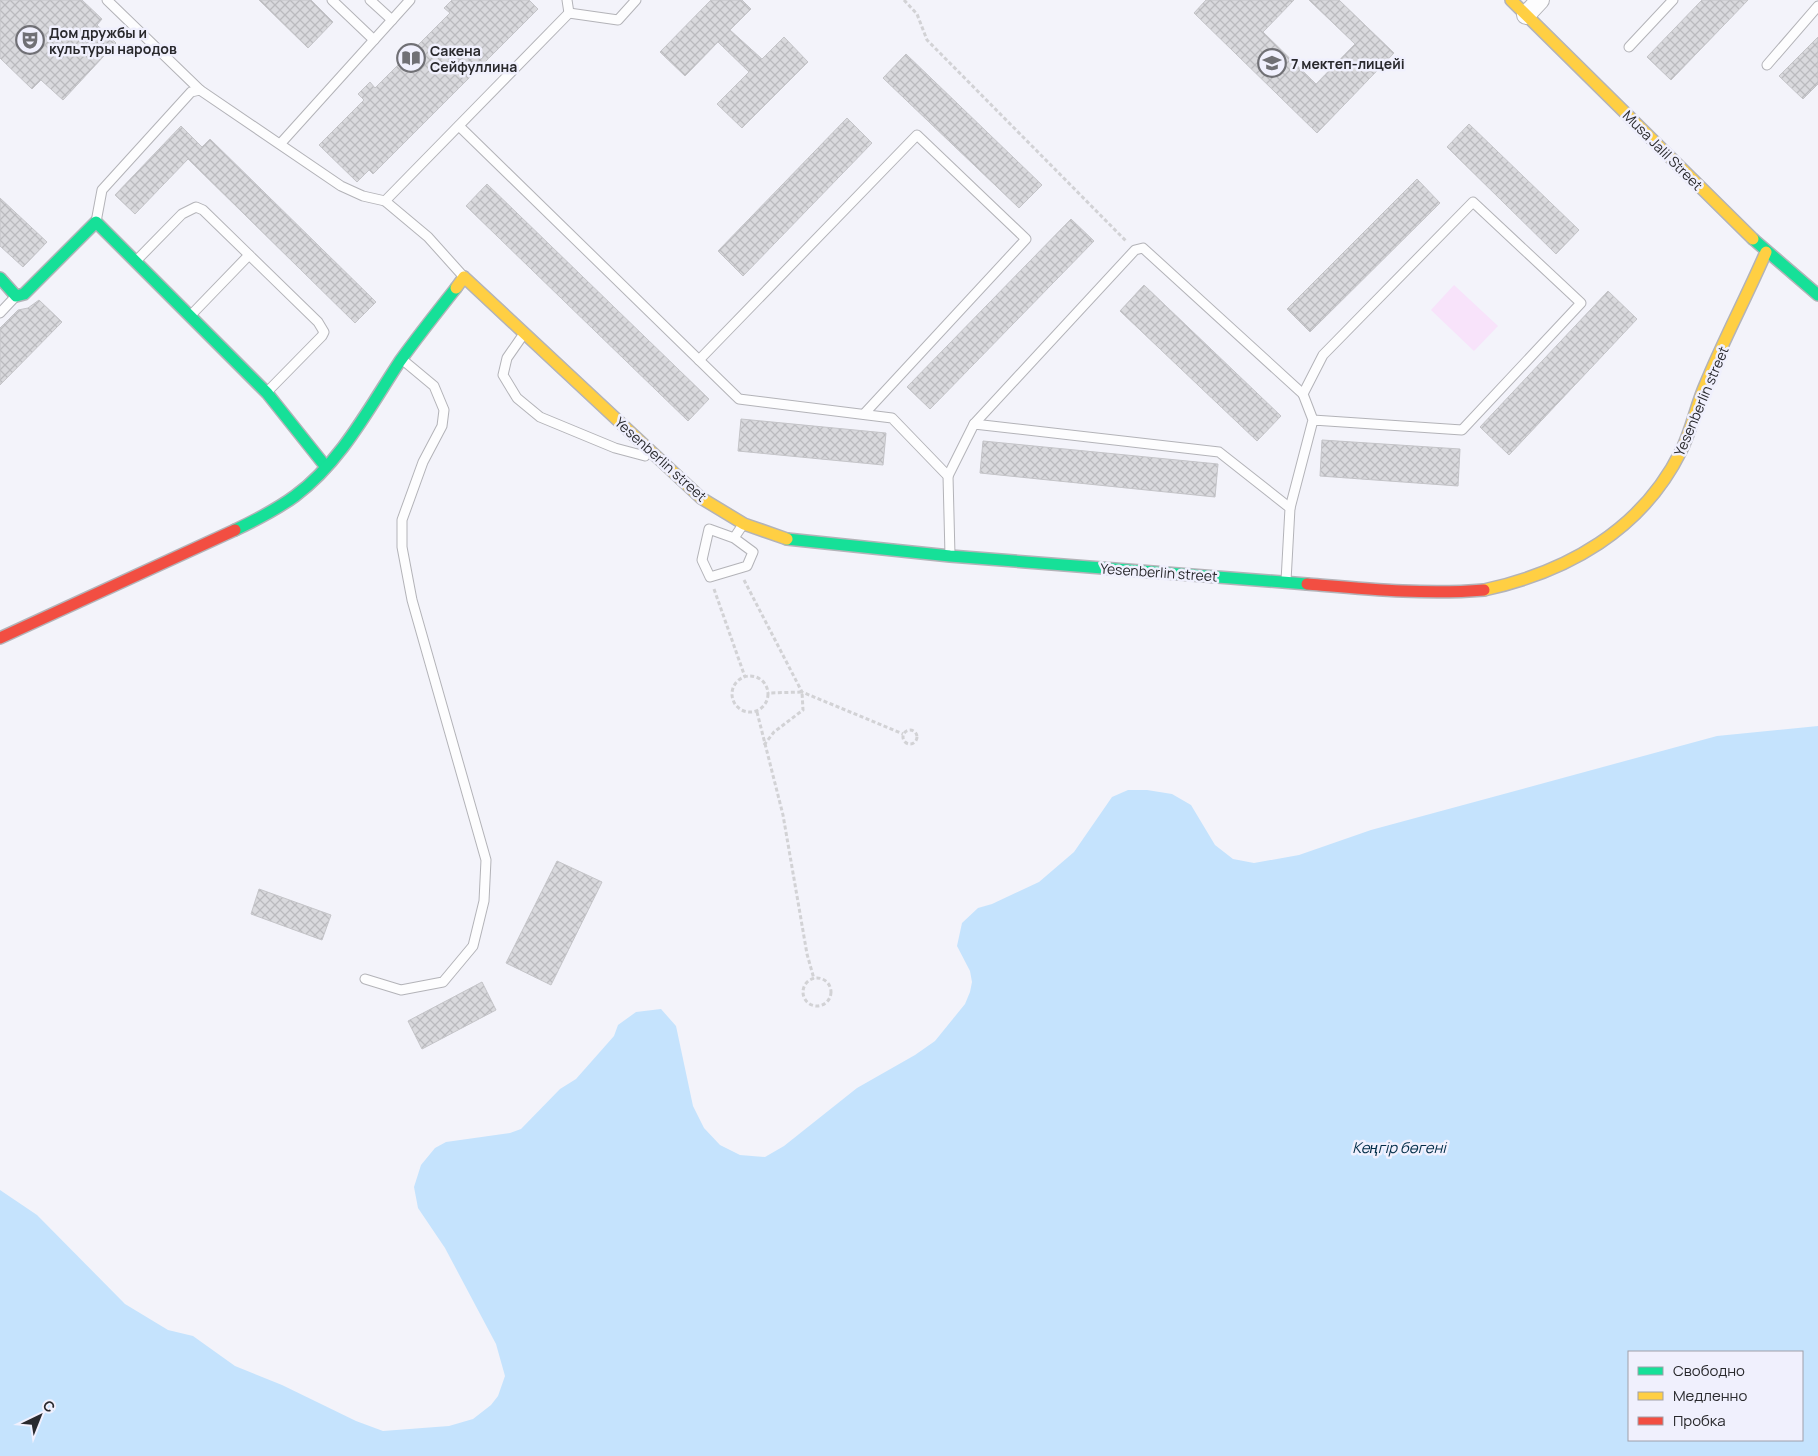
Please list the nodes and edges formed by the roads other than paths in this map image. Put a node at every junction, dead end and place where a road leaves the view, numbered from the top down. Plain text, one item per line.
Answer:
1 (108, 0) edge
2 (332, 0) edge
3 (370, 0) edge
4 (410, 0) edge
5 (567, 0) edge
6 (636, 0) edge
7 (1511, 0) edge
8 (1540, 0) edge
9 (1673, 0) edge
10 (1818, 6) edge
11 (568, 13) junction
12 (1526, 15) junction
13 (392, 20) junction
14 (374, 40) junction
15 (1629, 47) dead end
16 (1767, 66) dead end
17 (200, 90) junction
18 (459, 126) junction
19 (281, 143) junction
20 (385, 202) junction
21 (96, 222) junction
22 (1766, 252) junction
23 (249, 255) junction
24 (136, 261) junction
25 (464, 277) junction
26 (0, 278) edge
27 (1818, 295) edge
28 (16, 296) junction
29 (0, 313) edge
30 (190, 316) junction
31 (525, 333) junction
32 (402, 359) junction
33 (699, 360) junction
34 (267, 392) junction
35 (1304, 394) junction
36 (864, 414) junction
37 (1313, 420) junction
38 (974, 424) junction
39 (659, 459) junction
40 (326, 467) junction
41 (948, 476) junction
42 (1290, 508) junction
43 (744, 524) junction
44 (734, 538) junction
45 (950, 556) junction
46 (1286, 582) junction
47 (0, 638) edge
48 (365, 979) dead end

1 - 17 lane
2 - 14 lane
3 - 13 lane
4 - 13 lane
5 - 11 lane
6 - 11 lane
7 - 12 street, Musa Jalil Street
8 - 12 street
9 - 15 lane
10 - 16 lane
11 - 18 lane
12 - 22 street, Musa Jalil Street
13 - 14 lane
14 - 19 lane
17 - 19 lane
17 - 21 lane
18 - 20 lane
18 - 33 lane
19 - 20 lane
20 - 25 lane
21 - 24 street
21 - 28 street
22 - 27 street, Musa Jalil Street
22 - 46 street, Yesenberlin street
23 - 24 lane
23 - 30 lane
23 - 34 lane
24 - 30 street
25 - 31 street, Yesenberlin street
25 - 32 street
26 - 28 street
28 - 29 lane
30 - 34 street
31 - 39 street, Yesenberlin street
31 - 39 lane
32 - 40 street
32 - 48 lane
33 - 36 lane
33 - 36 lane
34 - 40 street
35 - 37 lane
35 - 37 lane
35 - 38 lane
36 - 41 lane
37 - 42 lane
38 - 41 lane
38 - 42 lane
39 - 43 street, Yesenberlin street
40 - 47 street
41 - 45 lane
42 - 46 lane
43 - 44 lane
43 - 45 street, Yesenberlin street
44 - 44 lane
45 - 46 street, Yesenberlin street

